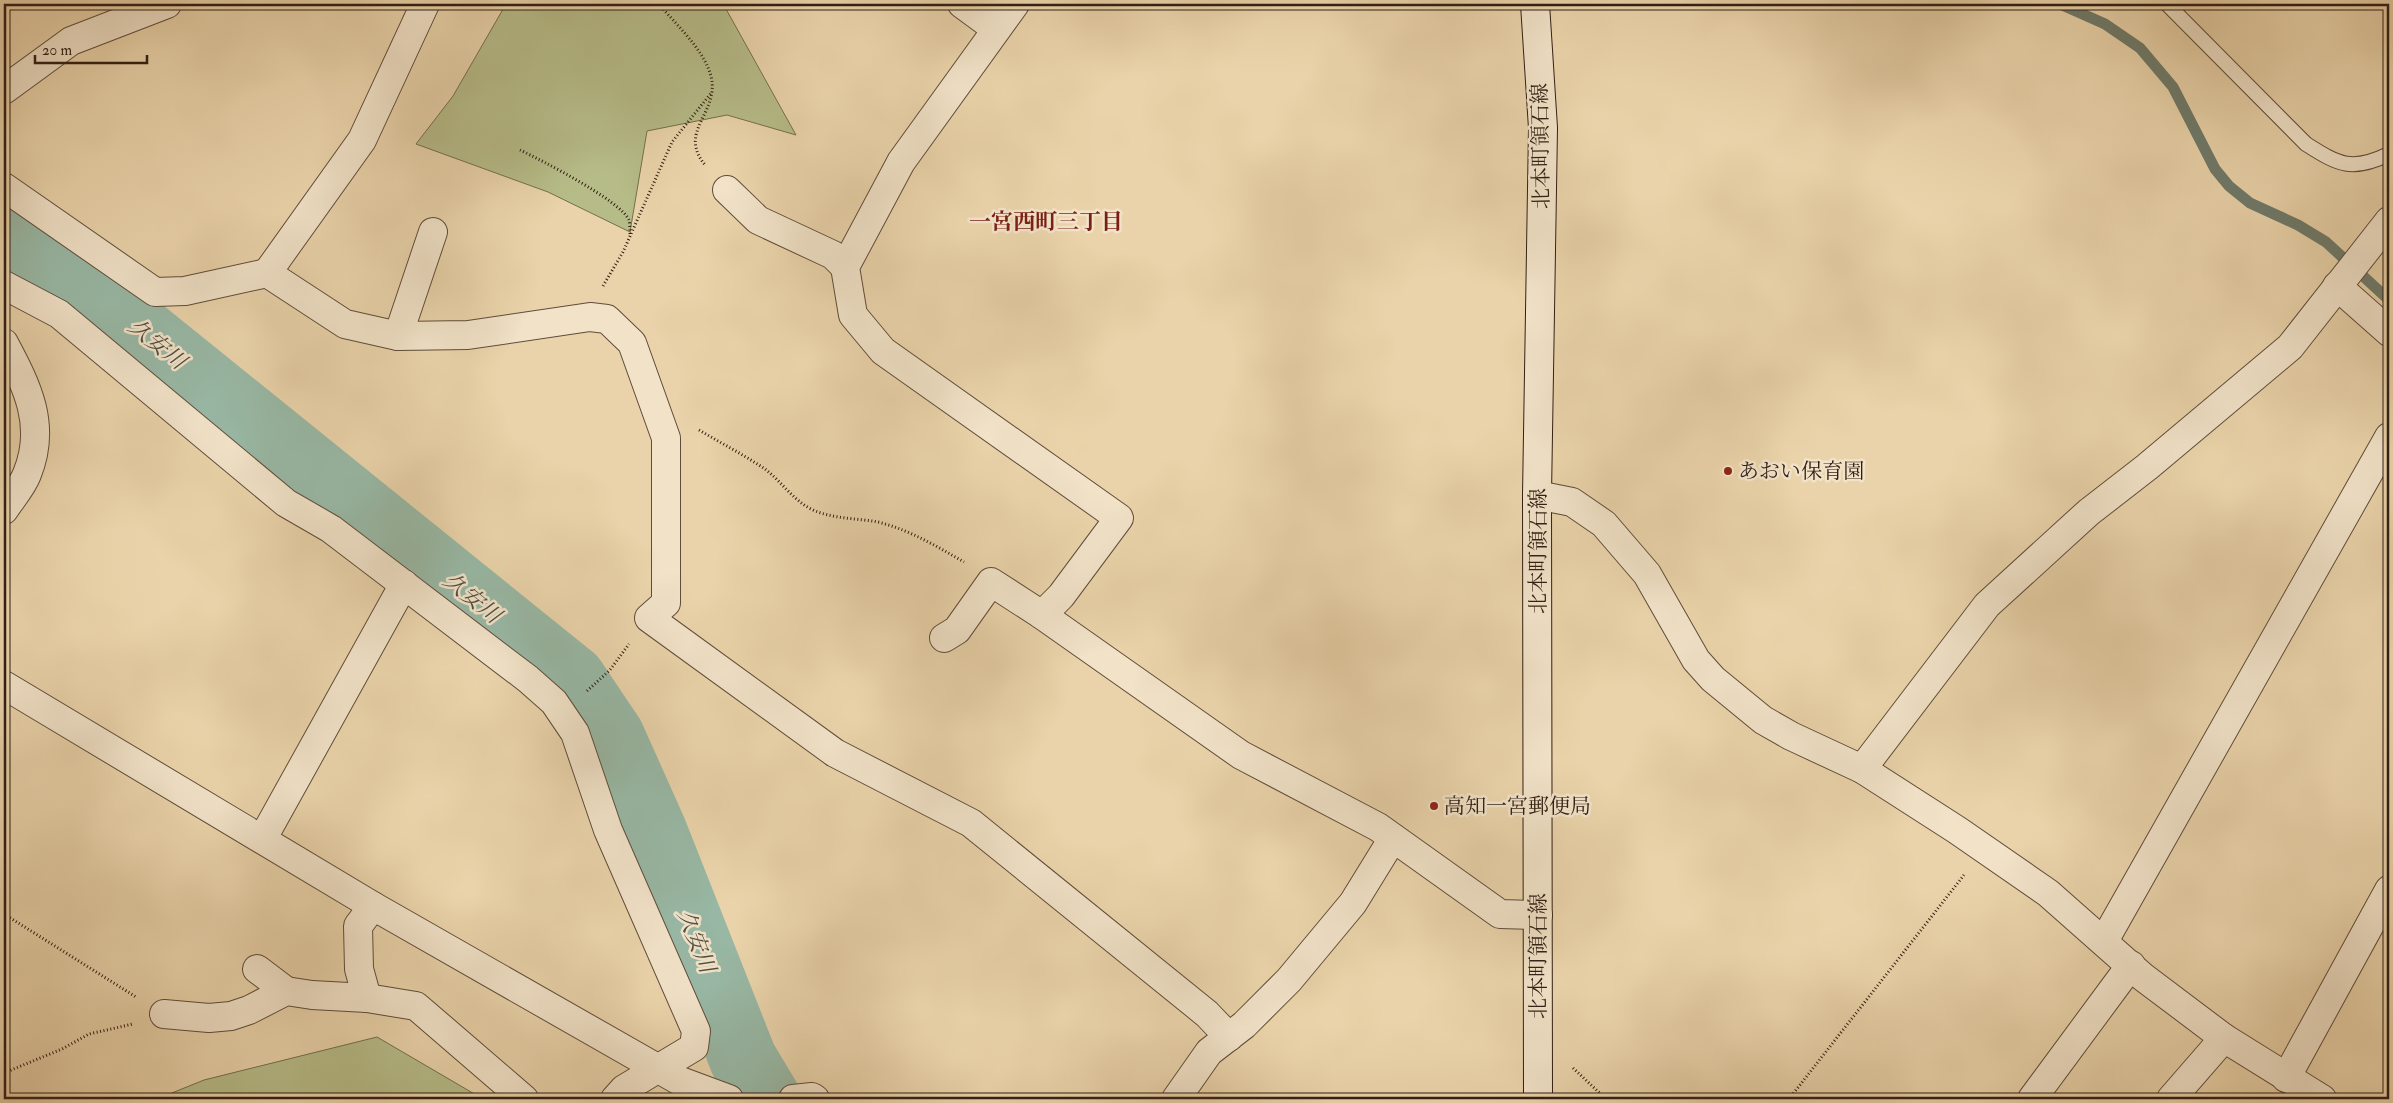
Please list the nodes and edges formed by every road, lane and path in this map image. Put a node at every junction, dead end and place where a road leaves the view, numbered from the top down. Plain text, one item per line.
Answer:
1 (167, 4) edge
2 (425, 4) edge
3 (658, 4) edge
4 (962, 4) edge
5 (1015, 4) edge
6 (1535, 4) edge
7 (2167, 4) edge
8 (996, 29) junction
9 (4, 90) edge
10 (712, 92) junction
11 (520, 150) dead end
12 (2389, 154) edge
13 (4, 187) edge
14 (727, 190) joint
15 (2389, 221) edge
16 (434, 232) dead end
17 (630, 236) junction
18 (845, 267) junction
19 (267, 273) junction
20 (2340, 282) junction
21 (4, 284) edge
22 (598, 318) junction
23 (2389, 332) edge
24 (398, 336) junction
25 (4, 343) edge
26 (661, 425) junction
27 (2389, 438) edge
28 (1537, 495) junction
29 (4, 510) edge
30 (991, 582) junction
31 (404, 584) junction
32 (1042, 615) junction
33 (944, 638) dead end
34 (4, 685) edge
35 (1862, 769) junction
36 (263, 838) junction
37 (1393, 838) junction
38 (1984, 849) junction
39 (2389, 890) edge
40 (373, 906) junction
41 (4, 914) edge
42 (1538, 915) junction
43 (2104, 940) junction
44 (2130, 965) junction
45 (257, 970) dead end
46 (286, 991) junction
47 (367, 998) junction
48 (164, 1014) junction
49 (1229, 1037) junction
50 (2224, 1038) junction
51 (659, 1069) junction
52 (4, 1073) edge
53 (2286, 1078) junction
54 (524, 1099) edge
55 (615, 1099) edge
56 (729, 1099) edge
57 (1176, 1099) edge
58 (1538, 1099) edge
59 (1788, 1099) edge
60 (2032, 1099) edge
61 (2172, 1099) edge
62 (2322, 1099) edge

1 - 9 street
2 - 19 street
3 - 10 path
4 - 8 street
5 - 8 street
6 - 28 street, 北本町領石線
7 - 12 lane
8 - 18 street
10 - 14 path
10 - 17 path
11 - 17 path
13 - 19 street
14 - 18 street
15 - 20 street
16 - 24 street
17 - 22 path
18 - 32 street
19 - 24 street
20 - 23 street
20 - 35 street
21 - 31 street
22 - 24 street
22 - 26 street
25 - 29 street
26 - 30 path
26 - 49 street
27 - 43 street
28 - 35 street
28 - 42 street, 北本町領石線
30 - 32 street
30 - 33 street
31 - 36 street
31 - 51 street
32 - 37 street
34 - 36 street
35 - 38 street
36 - 40 street
37 - 42 street
37 - 49 street
38 - 43 street
38 - 59 path
39 - 53 street
40 - 47 street
40 - 51 street
41 - 48 path
42 - 58 street, 北本町領石線
43 - 44 street
44 - 50 street
44 - 60 street
45 - 46 street
46 - 47 street
46 - 48 street
47 - 54 street
48 - 52 path
49 - 57 street
50 - 53 street
50 - 61 street
51 - 55 street
51 - 56 street
53 - 62 street

